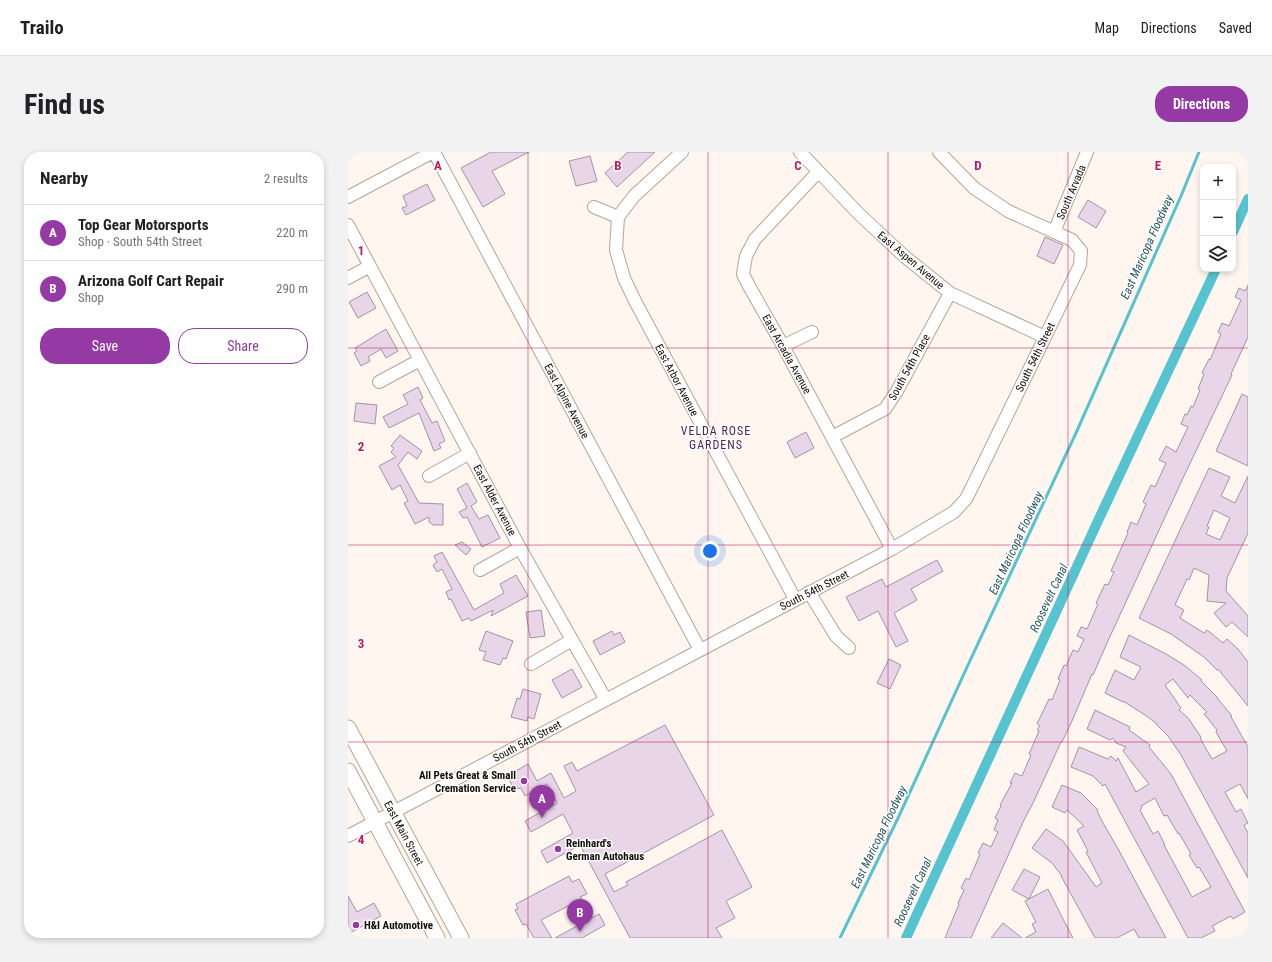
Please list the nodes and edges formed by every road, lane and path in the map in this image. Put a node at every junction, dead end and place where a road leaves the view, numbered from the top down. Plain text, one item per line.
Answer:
1 (434, 152) edge
2 (682, 152) edge
3 (800, 152) edge
4 (939, 152) edge
5 (1088, 152) edge
6 (818, 172) junction
7 (348, 197) edge
8 (594, 207) dead end
9 (618, 217) junction
10 (348, 225) edge
11 (1054, 232) junction
12 (370, 266) junction
13 (348, 278) edge
14 (950, 293) junction
15 (812, 332) dead end
16 (1045, 337) junction
17 (783, 346) junction
18 (420, 360) junction
19 (379, 382) dead end
20 (832, 437) junction
21 (470, 453) junction
22 (429, 476) dead end
23 (520, 548) junction
24 (892, 549) junction
25 (480, 570) dead end
26 (809, 592) junction
27 (795, 599) junction
28 (572, 640) junction
29 (849, 648) dead end
30 (700, 650) junction
31 (531, 664) dead end
32 (606, 700) junction
33 (348, 728) edge
34 (348, 771) edge
35 (384, 817) junction
36 (348, 836) edge
37 (437, 938) edge
38 (461, 938) edge

1 - 7 street
1 - 30 street, East Alpine Avenue
2 - 9 street
3 - 6 street, East Aspen Avenue
4 - 11 street, South 54th Street
5 - 11 street, South Arvada
6 - 14 street, East Aspen Avenue
6 - 17 street, East Arcadia Avenue
8 - 9 street
9 - 27 street, East Arbor Avenue
10 - 12 street, East Alder Avenue
11 - 16 street, South 54th Street
12 - 13 street
12 - 18 street, East Alder Avenue
14 - 16 street, East Aspen Avenue
14 - 20 street, South 54th Place
15 - 17 street
16 - 24 street, South 54th Street
17 - 20 street, East Arcadia Avenue
18 - 19 street
18 - 21 street, East Alder Avenue
20 - 24 street, East Arcadia Avenue
21 - 22 street, East Alder Avenue
21 - 23 street, East Alder Avenue
23 - 25 street, East Alder Avenue
23 - 28 street, East Alder Avenue
24 - 26 street, South 54th Street
26 - 27 street, South 54th Street
26 - 29 street
27 - 30 street, South 54th Street
28 - 31 street
28 - 32 street, East Alder Avenue
30 - 32 street, South 54th Street
32 - 35 street, South 54th Street
33 - 35 main road, East Main Street
34 - 35 main road, East Main Street
35 - 36 street, South 54th Street
35 - 37 main road, East Main Street
35 - 38 main road, East Main Street

